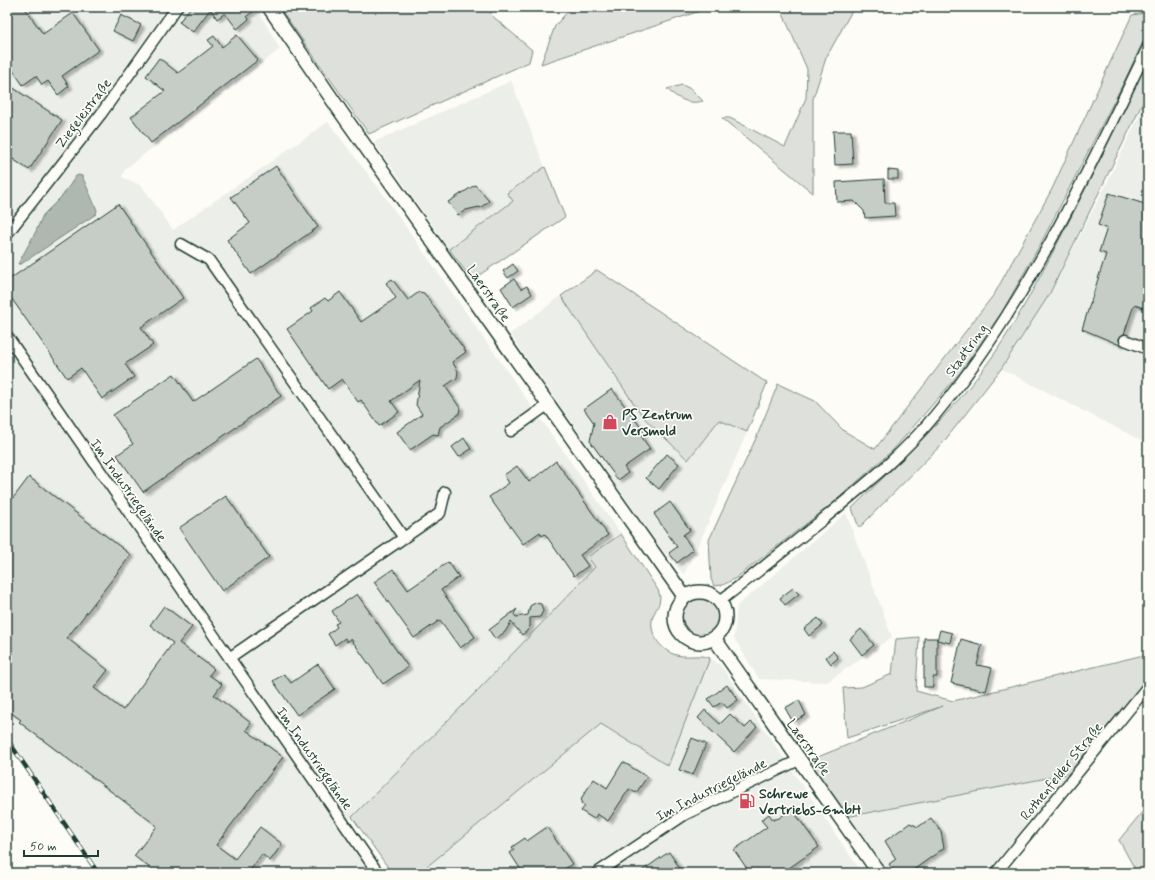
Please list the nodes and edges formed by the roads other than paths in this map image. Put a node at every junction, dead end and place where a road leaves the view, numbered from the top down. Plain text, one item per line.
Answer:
1 (177, 7) edge
2 (269, 7) edge
3 (1148, 47) edge
4 (7, 234) edge
5 (181, 244) dead end
6 (7, 336) edge
7 (1125, 340) dead end
8 (1148, 349) edge
9 (549, 404) junction
10 (511, 432) dead end
11 (445, 492) dead end
12 (404, 538) junction
13 (684, 596) junction
14 (720, 601) junction
15 (714, 638) junction
16 (229, 658) junction
17 (1148, 686) edge
18 (799, 760) junction
19 (378, 873) edge
20 (597, 873) edge
21 (879, 873) edge
22 (996, 873) edge

1 - 4 street, Ziegeleistraße
2 - 9 main road, Laerstraße
3 - 14 street, Stadtring
5 - 12 street
6 - 16 street, Im Industriegelände
7 - 8 street
9 - 10 street
9 - 13 main road, Laerstraße
11 - 12 street
12 - 16 street
13 - 14 main road
13 - 15 main road
14 - 15 main road
15 - 18 main road, Laerstraße
16 - 19 street, Im Industriegelände
17 - 22 street, Rothenfelder Straße
18 - 20 street, Im Industriegelände
18 - 21 main road, Laerstraße

